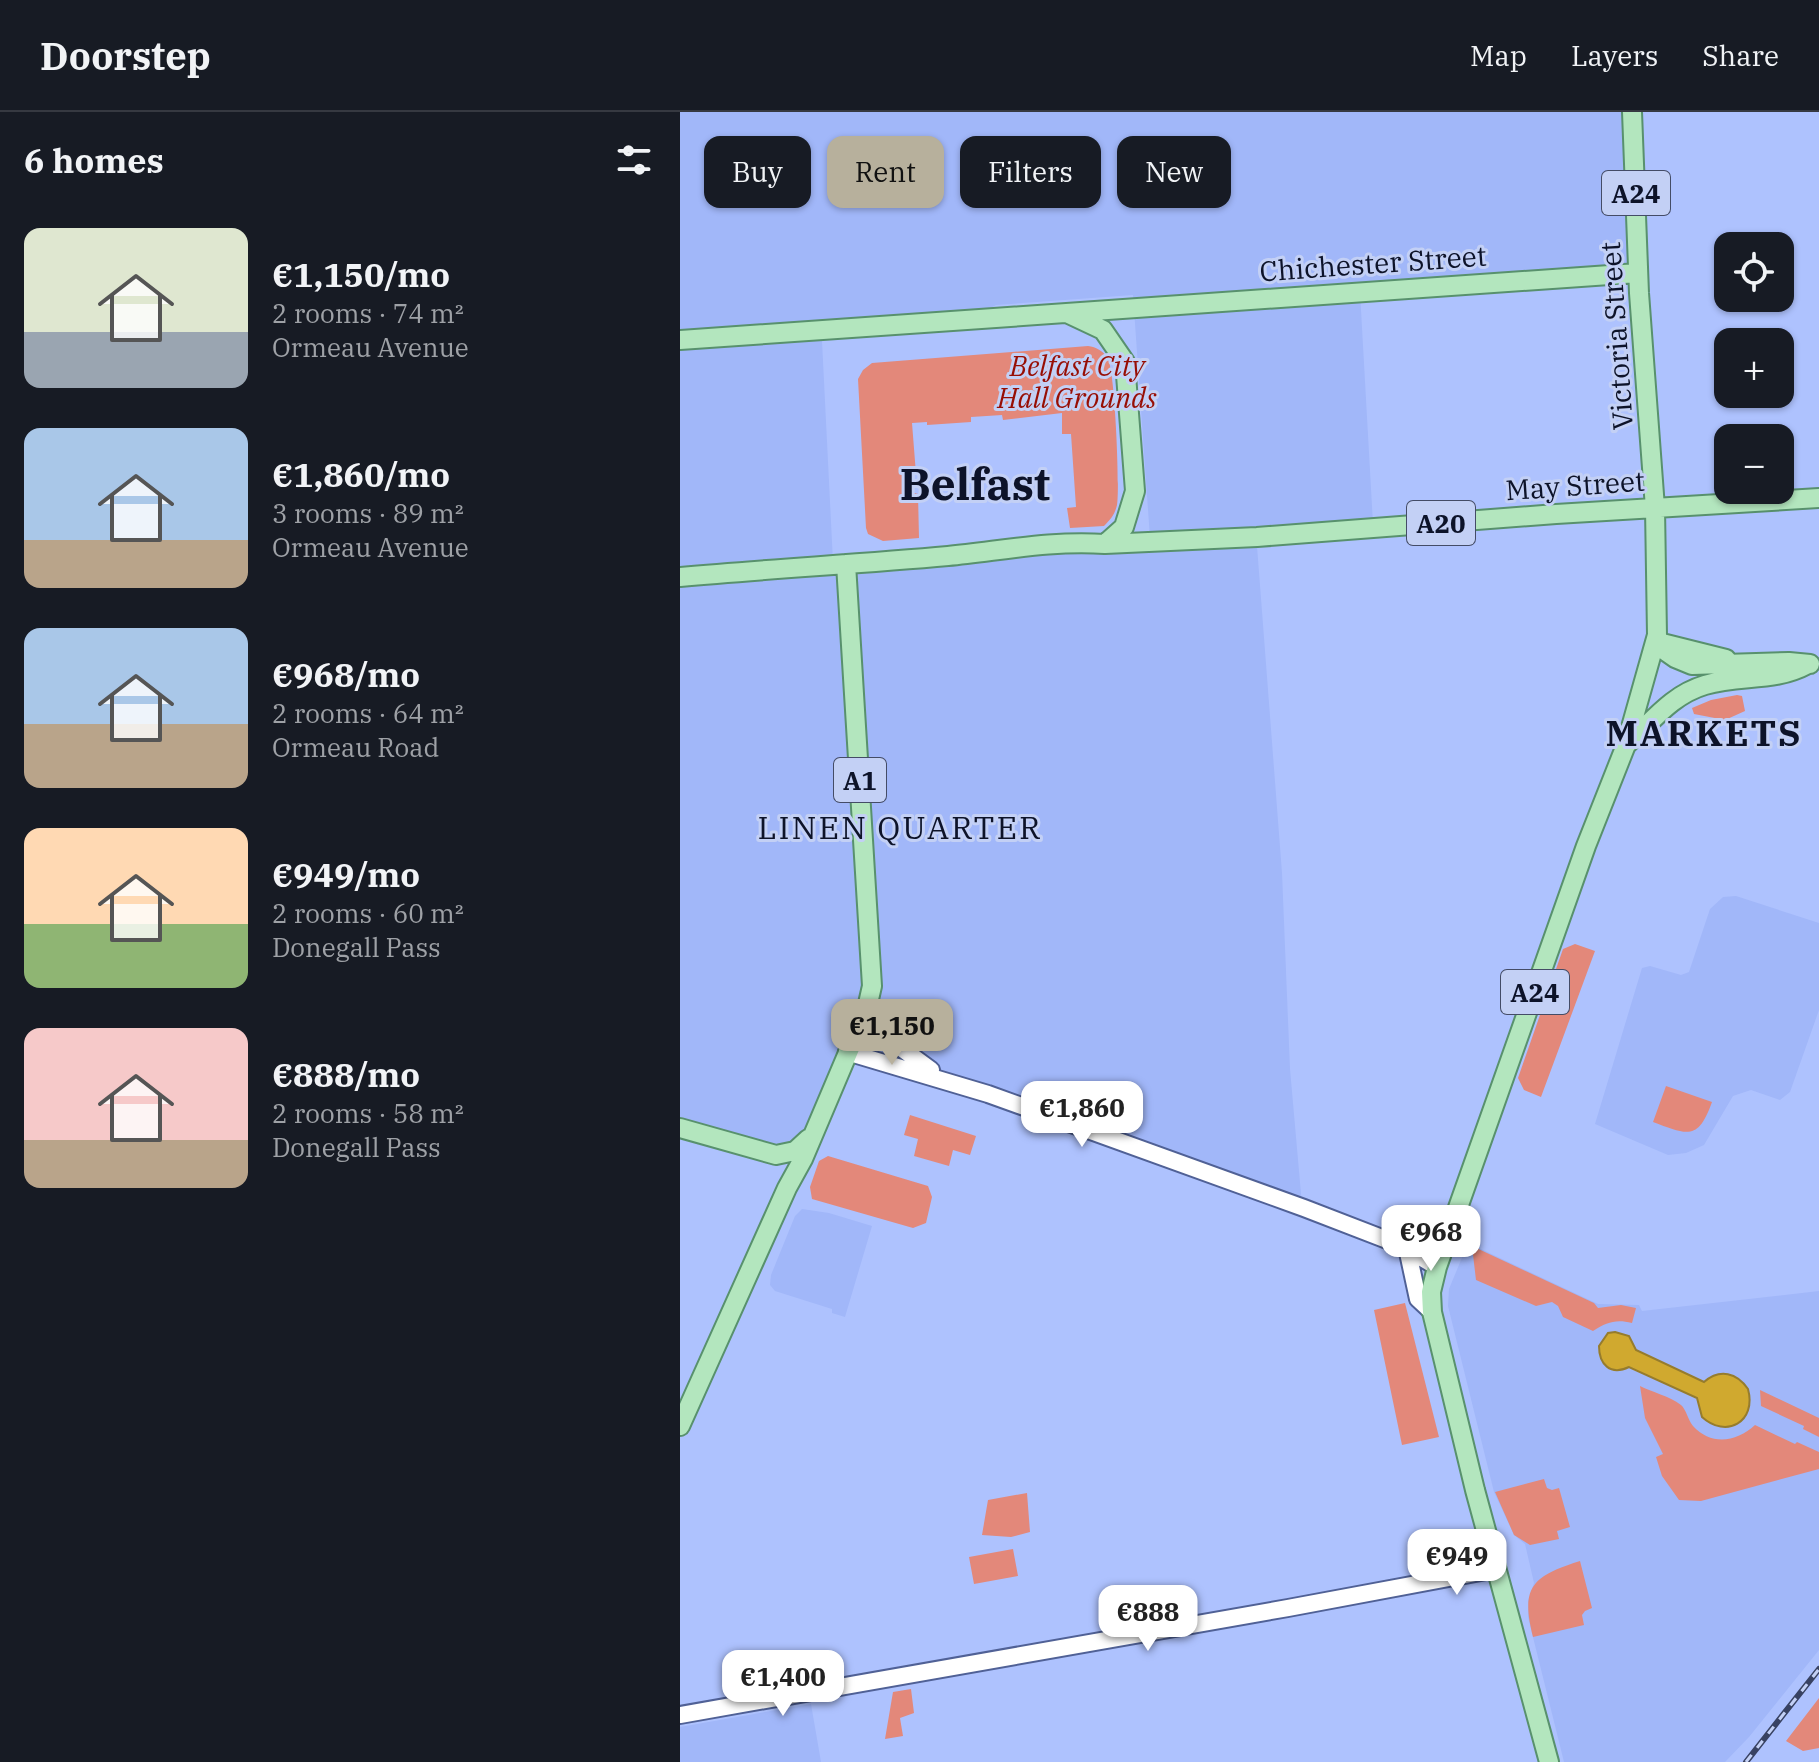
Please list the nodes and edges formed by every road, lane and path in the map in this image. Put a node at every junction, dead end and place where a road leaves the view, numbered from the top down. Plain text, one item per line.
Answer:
1 (1632, 112) edge
2 (1638, 273) junction
3 (1066, 313) junction
4 (680, 340) edge
5 (1819, 498) edge
6 (1655, 508) junction
7 (1105, 544) junction
8 (846, 564) junction
9 (680, 577) edge
10 (1655, 643) junction
11 (1814, 663) edge
12 (1626, 745) junction
13 (867, 1008) junction
14 (847, 1052) junction
15 (952, 1082) junction
16 (680, 1128) edge
17 (810, 1136) junction
18 (764, 1153) junction
19 (787, 1188) junction
20 (1447, 1240) junction
21 (1404, 1247) junction
22 (1437, 1267) junction
23 (1432, 1312) junction
24 (680, 1426) edge
25 (1497, 1569) junction
26 (680, 1715) edge
27 (1549, 1762) edge

1 - 2 main road, Victoria Street / A24
2 - 3 main road, Chichester Street
2 - 6 main road, Victoria Street / A24
3 - 4 main road, Chichester Street
3 - 7 main road
5 - 6 main road, May Street / A20
6 - 7 main road, May Street / A20
6 - 10 main road, A24
7 - 8 main road
8 - 9 main road
8 - 13 main road, A1
10 - 11 main road
10 - 12 main road, A24
11 - 12 main road
12 - 20 main road, A24
13 - 14 main road, A1
13 - 15 street
14 - 15 street
14 - 17 main road, A1
15 - 21 street
16 - 18 main road
17 - 18 main road
17 - 19 main road, A1
18 - 19 main road
19 - 24 main road, A1
20 - 21 street
20 - 22 main road, A24
21 - 22 street
21 - 23 street
22 - 23 main road, A24
23 - 25 main road, A24
25 - 26 street
25 - 27 main road, A24

